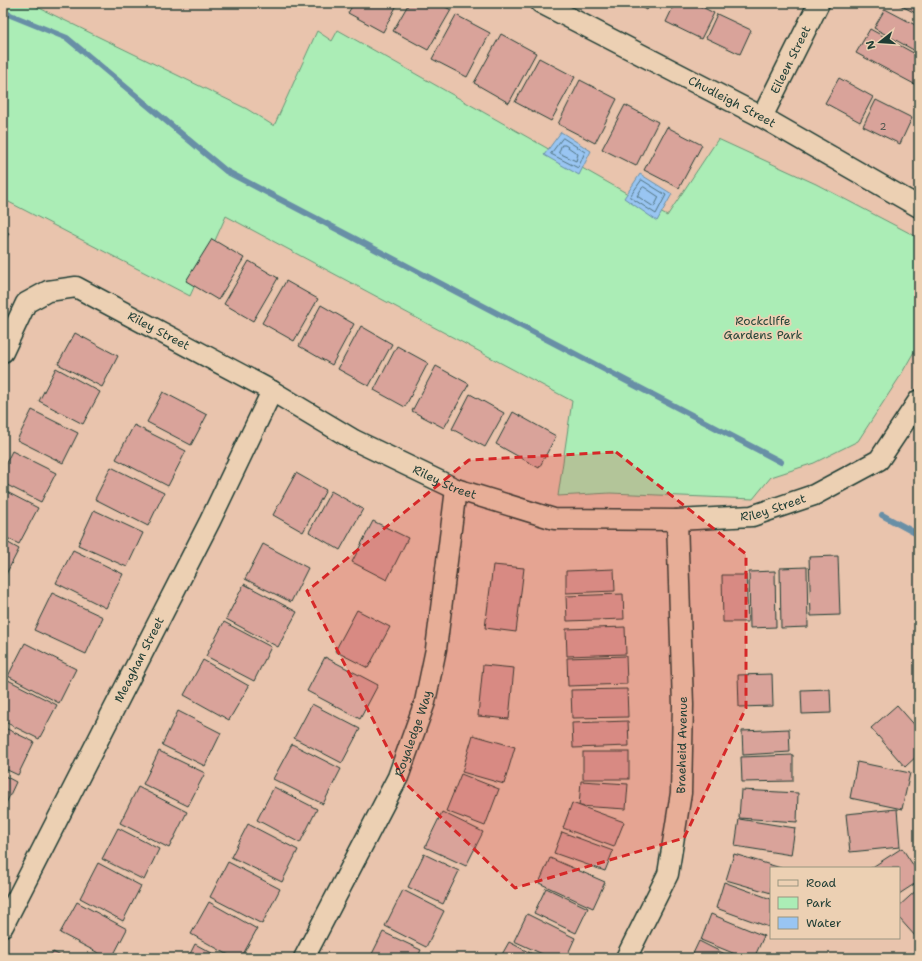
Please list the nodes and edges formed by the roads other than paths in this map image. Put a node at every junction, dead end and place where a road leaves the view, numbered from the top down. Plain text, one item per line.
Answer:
1 (541, 3) edge
2 (819, 3) edge
3 (762, 117) junction
4 (919, 207) edge
5 (3, 352) edge
6 (272, 391) junction
7 (919, 400) edge
8 (456, 489) junction
9 (677, 520) junction
10 (3, 926) edge
11 (304, 958) edge
12 (626, 958) edge

1 - 3 street, Chudleigh Street
2 - 3 street, Eileen Street
3 - 4 street, Chudleigh Street
5 - 6 street, Riley Street
6 - 8 street, Riley Street
6 - 10 street, Meaghan Street
7 - 9 street, Riley Street
8 - 9 street, Riley Street
8 - 11 street, Royaledge Way
9 - 12 street, Braeheid Avenue

